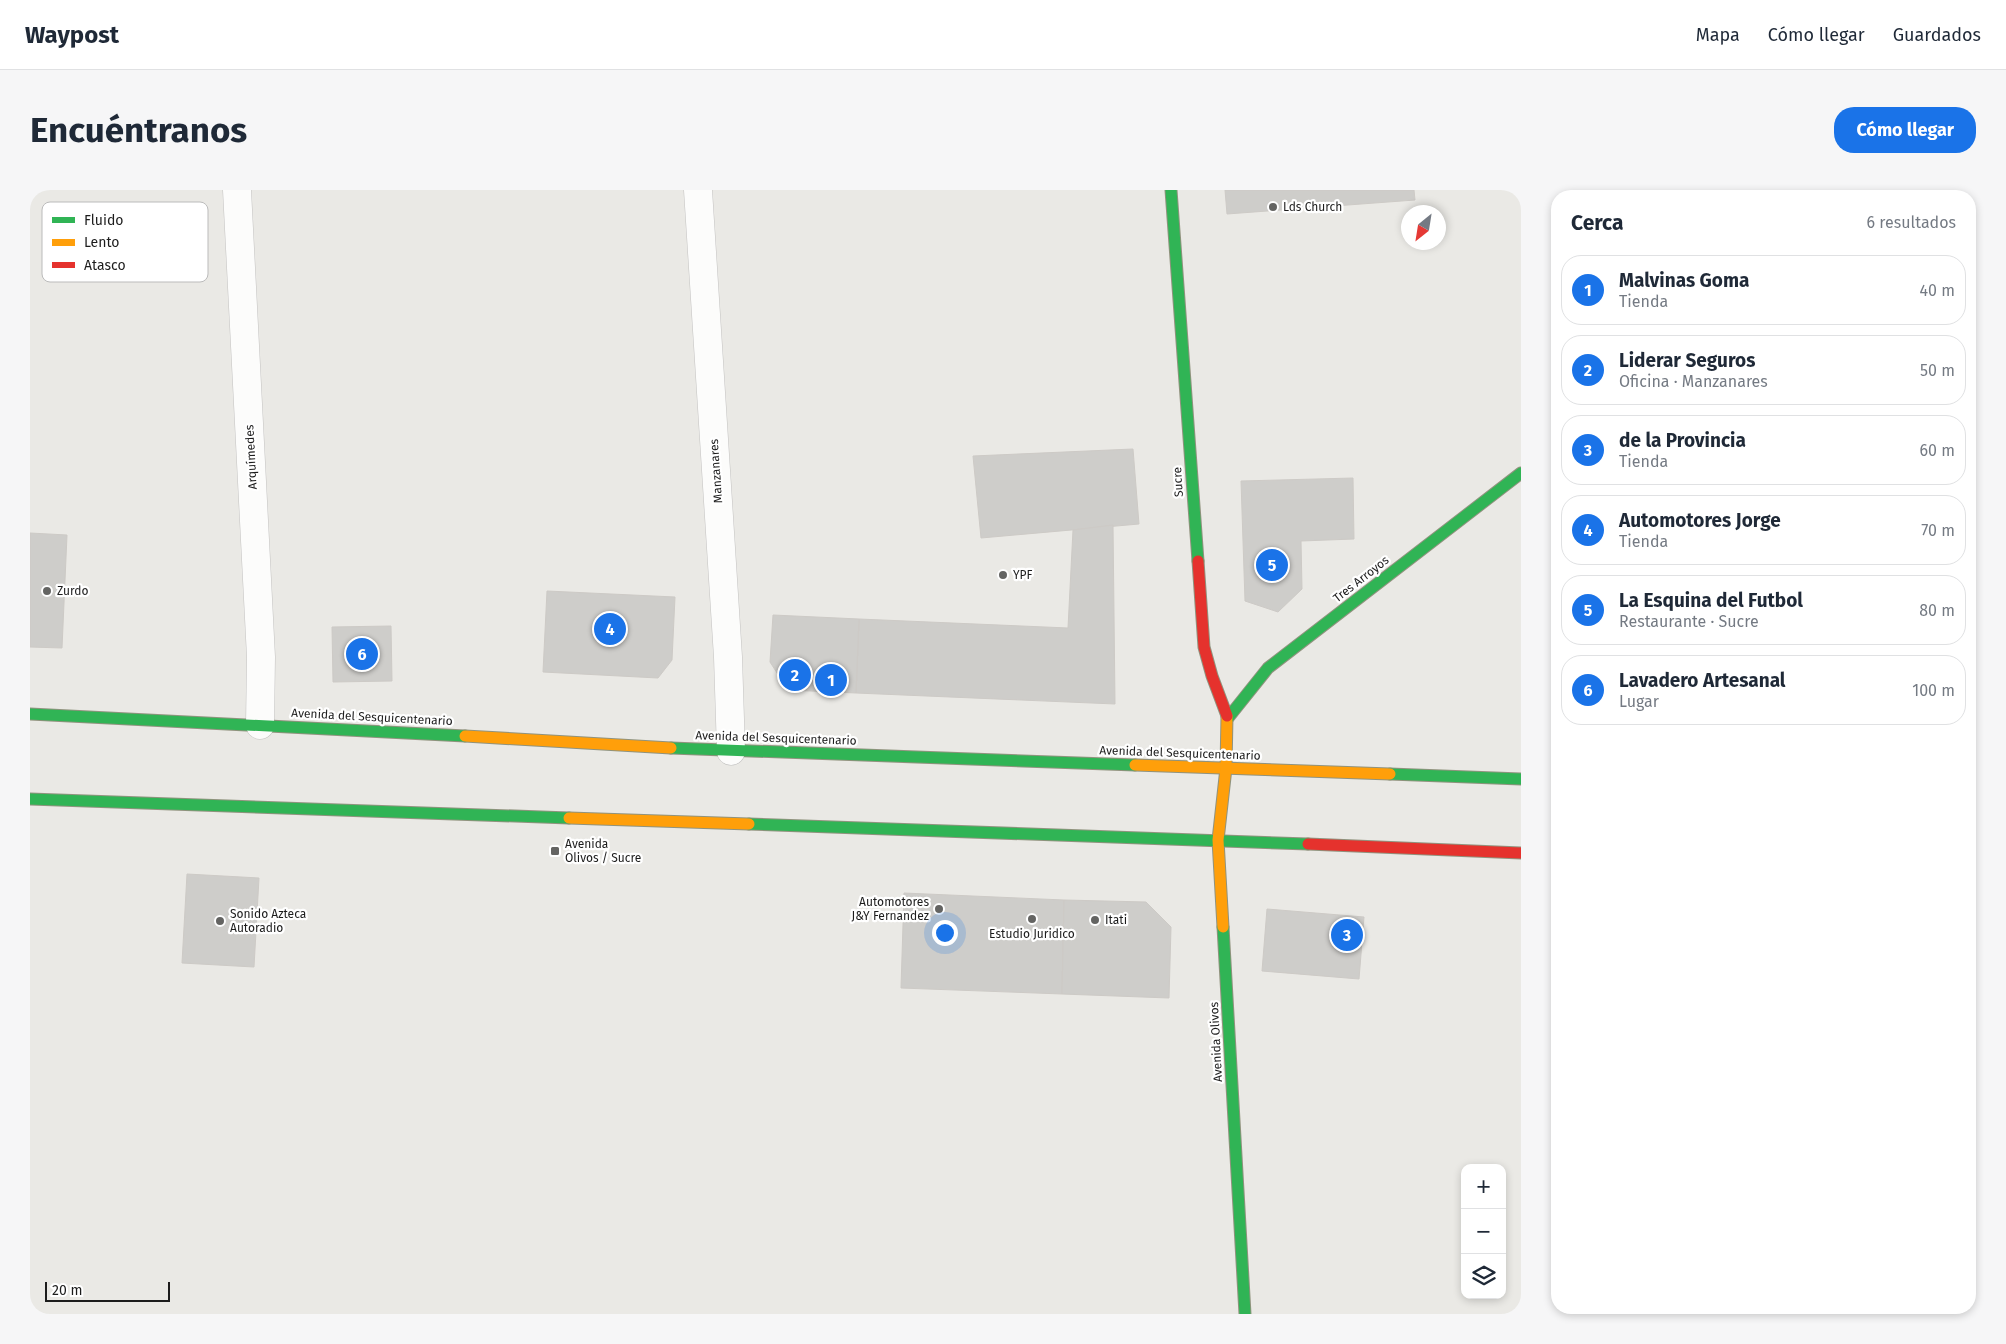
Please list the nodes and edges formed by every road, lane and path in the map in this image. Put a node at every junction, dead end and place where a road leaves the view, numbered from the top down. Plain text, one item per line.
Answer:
1 (237, 190) edge
2 (698, 190) edge
3 (1171, 190) edge
4 (1521, 473) edge
5 (30, 714) edge
6 (1228, 718) junction
7 (260, 725) junction
8 (731, 751) junction
9 (1226, 768) junction
10 (1521, 779) edge
11 (30, 800) edge
12 (1218, 840) junction
13 (1521, 853) edge
14 (1245, 1314) edge

1 - 7 street, Arquímedes
2 - 8 street, Manzanares
3 - 6 main road, Sucre
4 - 6 main road, Tres Arroyos
5 - 7 main road, Avenida del Sesquicentenario
6 - 9 main road, Sucre
7 - 8 main road, Avenida del Sesquicentenario
8 - 9 main road, Avenida del Sesquicentenario
9 - 10 main road, Avenida del Sesquicentenario
9 - 12 main road, Avenida Olivos
11 - 12 main road
12 - 13 main road
12 - 14 main road, Avenida Olivos

